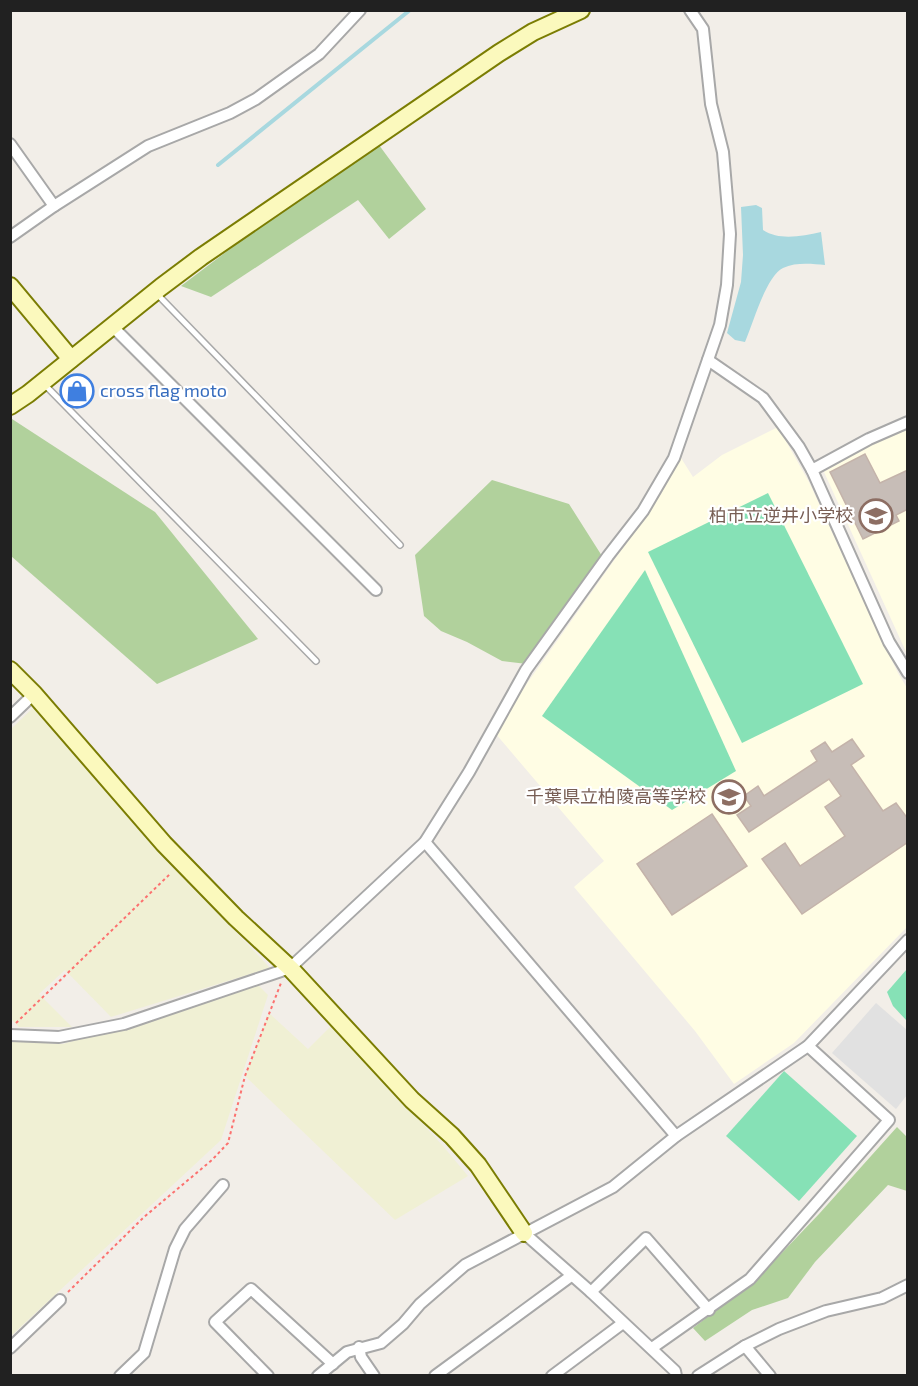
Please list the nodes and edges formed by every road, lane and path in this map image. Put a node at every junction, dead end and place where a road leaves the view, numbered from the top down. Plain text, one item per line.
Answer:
1 (360, 10) edge
2 (581, 10) edge
3 (690, 10) edge
4 (10, 144) edge
5 (54, 206) junction
6 (10, 237) edge
7 (10, 286) edge
8 (155, 292) junction
9 (112, 326) junction
10 (72, 359) junction
11 (708, 360) junction
12 (42, 382) junction
13 (10, 406) edge
14 (908, 422) edge
15 (812, 470) junction
16 (400, 545) dead end
17 (376, 590) dead end
18 (316, 661) dead end
19 (10, 670) edge
20 (908, 673) edge
21 (34, 694) junction
22 (10, 717) edge
23 (425, 842) junction
24 (182, 862) junction
25 (908, 940) edge
26 (290, 968) junction
27 (10, 1029) edge
28 (10, 1035) edge
29 (808, 1046) junction
30 (676, 1136) junction
31 (223, 1185) dead end
32 (524, 1233) junction
33 (571, 1275) junction
34 (908, 1285) edge
35 (591, 1292) junction
36 (60, 1300) joint
37 (709, 1310) junction
38 (623, 1323) junction
39 (745, 1346) junction
40 (359, 1347) junction
41 (10, 1348) edge
42 (652, 1348) junction
43 (333, 1364) junction
44 (673, 1374) edge
45 (120, 1376) edge
46 (268, 1376) edge
47 (318, 1376) edge
48 (374, 1376) edge
49 (435, 1376) edge
50 (552, 1376) edge
51 (698, 1376) edge
52 (770, 1376) edge

1 - 5 street
2 - 8 street
3 - 11 street
4 - 5 street
5 - 6 street
7 - 10 street
8 - 9 street
8 - 16 lane
9 - 10 street
9 - 17 street
10 - 12 street
11 - 15 street
11 - 23 street
12 - 13 street
12 - 18 lane
14 - 15 street
15 - 20 street
19 - 21 street
21 - 22 street
21 - 24 street
23 - 26 street
23 - 30 street
24 - 26 street
24 - 27 path
25 - 29 street
26 - 28 street
26 - 32 street
26 - 36 path
29 - 30 street
29 - 37 street
30 - 32 street
31 - 45 street
32 - 33 street
32 - 40 street
33 - 35 street
33 - 49 street
34 - 39 street
35 - 37 street
35 - 38 street
36 - 41 street
37 - 42 street
38 - 42 street
38 - 50 street
39 - 51 street
39 - 52 street
40 - 43 street
40 - 48 street
42 - 44 street
43 - 46 street
43 - 47 street

